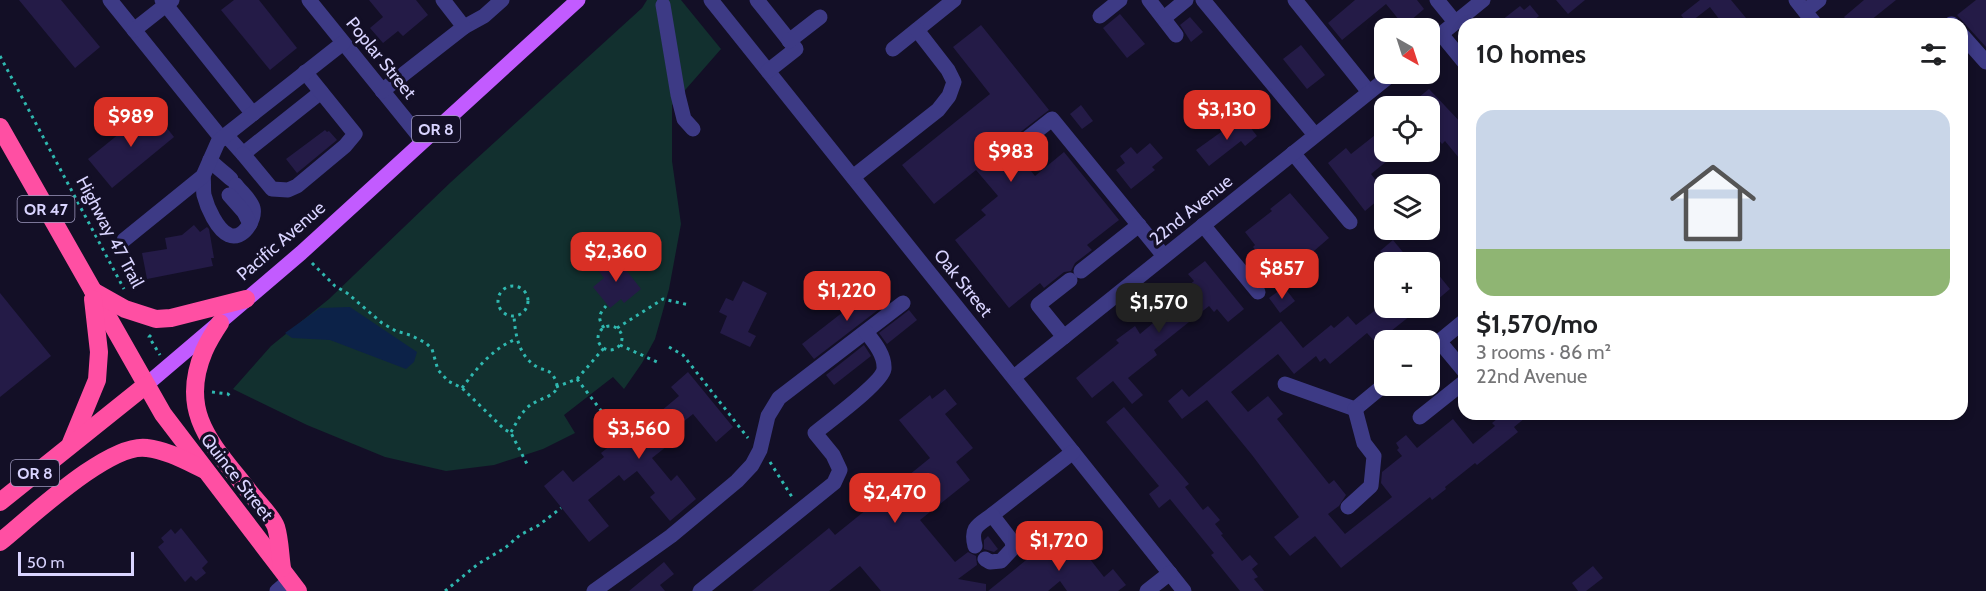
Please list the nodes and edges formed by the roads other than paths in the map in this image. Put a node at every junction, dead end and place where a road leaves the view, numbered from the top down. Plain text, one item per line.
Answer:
1 (110, 0) edge
2 (309, 0) edge
3 (443, 0) edge
4 (501, 0) edge
5 (578, 0) edge
6 (711, 0) edge
7 (756, 0) edge
8 (954, 0) edge
9 (1120, 0) edge
10 (1149, 0) edge
11 (1186, 0) edge
12 (1203, 0) edge
13 (1295, 0) edge
14 (1437, 0) edge
15 (1483, 0) edge
16 (1819, 0) edge
17 (166, 2) edge
18 (663, 5) dead end
19 (1800, 6) edge
20 (1100, 16) dead end
21 (820, 17) dead end
22 (1164, 18) junction
23 (1460, 18) edge
24 (1810, 18) edge
25 (1458, 20) edge
26 (1455, 22) junction
27 (464, 27) junction
28 (134, 30) junction
29 (917, 30) junction
30 (1176, 35) dead end
31 (1440, 35) edge
32 (789, 41) junction
33 (343, 42) junction
34 (1968, 42) edge
35 (1440, 43) edge
36 (893, 49) dead end
37 (1458, 57) edge
38 (1986, 62) edge
39 (768, 71) junction
40 (305, 72) junction
41 (1379, 84) edge
42 (382, 91) junction
43 (321, 92) junction
44 (1369, 92) junction
45 (252, 114) junction
46 (0, 127) edge
47 (693, 129) dead end
48 (1315, 135) junction
49 (224, 137) junction
50 (423, 141) junction
51 (1015, 148) dead end
52 (1293, 153) junction
53 (243, 154) junction
54 (211, 169) junction
55 (852, 177) junction
56 (1350, 222) dead end
57 (1139, 225) junction
58 (1203, 225) junction
59 (124, 240) dead end
60 (1164, 256) junction
61 (93, 291) junction
62 (1258, 292) dead end
63 (246, 299) junction
64 (903, 303) dead end
65 (219, 323) junction
66 (1458, 326) edge
67 (866, 332) junction
68 (1064, 337) junction
69 (1440, 340) edge
70 (1440, 350) edge
71 (1458, 366) edge
72 (1014, 377) junction
73 (1285, 384) dead end
74 (146, 385) junction
75 (1458, 387) edge
76 (1374, 393) edge
77 (1355, 409) junction
78 (1420, 417) dead end
79 (70, 445) junction
80 (1073, 452) junction
81 (205, 469) junction
82 (0, 502) edge
83 (1348, 507) dead end
84 (992, 515) junction
85 (0, 542) edge
86 (975, 546) dead end
87 (985, 559) dead end
88 (1170, 573) junction
89 (287, 583) edge
90 (594, 591) edge
91 (700, 591) edge
92 (1147, 591) edge
93 (1184, 591) edge

1 - 28 street
2 - 33 street, Poplar Street
3 - 27 street
4 - 27 street
5 - 50 main road, Pacific Avenue / OR 8
6 - 39 street, Oak Street
7 - 32 street
8 - 29 street
9 - 20 street
10 - 22 street
11 - 22 street
12 - 48 street
13 - 44 street
14 - 26 street
15 - 23 street
16 - 19 street
17 - 28 street
17 - 45 street
18 - 47 street
19 - 24 street
21 - 32 street
22 - 30 street
25 - 26 street
26 - 31 street
27 - 42 street
28 - 49 street
29 - 36 street
29 - 55 street
32 - 39 street
33 - 40 street
33 - 42 street, Poplar Street
34 - 38 street
35 - 37 street
39 - 55 street, Oak Street
40 - 43 street
40 - 45 street
41 - 44 street, 22nd Avenue
42 - 50 street, Poplar Street
43 - 53 street
43 - 53 street
44 - 48 street, 22nd Avenue
45 - 49 street
46 - 61 highway, OR 47
48 - 52 street, 22nd Avenue
49 - 53 street
49 - 54 street
50 - 63 main road, Pacific Avenue / OR 8
51 - 57 street
52 - 56 street
52 - 58 street, 22nd Avenue
54 - 54 street
54 - 59 street
55 - 72 street, Oak Street
57 - 60 street
57 - 68 street
58 - 60 street, 22nd Avenue
58 - 62 street
60 - 68 street, 22nd Avenue
61 - 63 highway
61 - 74 highway, OR 47
61 - 79 highway
63 - 65 main road, Pacific Avenue / OR 8
64 - 67 street
65 - 74 main road, Pacific Avenue / OR 8
65 - 89 highway
66 - 69 street
67 - 90 street
67 - 91 street
68 - 72 street, 22nd Avenue
70 - 71 street
72 - 80 street, Oak Street
73 - 77 street
74 - 79 highway, Pacific Avenue / OR 8
74 - 81 highway, Quince Street / OR 47
75 - 78 street
76 - 77 street
77 - 83 street
79 - 82 highway, Pacific Avenue / OR 8
80 - 84 street
80 - 88 street, Oak Street
81 - 85 highway
81 - 89 highway, Quince Street / OR 47
84 - 86 street
84 - 87 street
88 - 92 street
88 - 93 street, Oak Street

